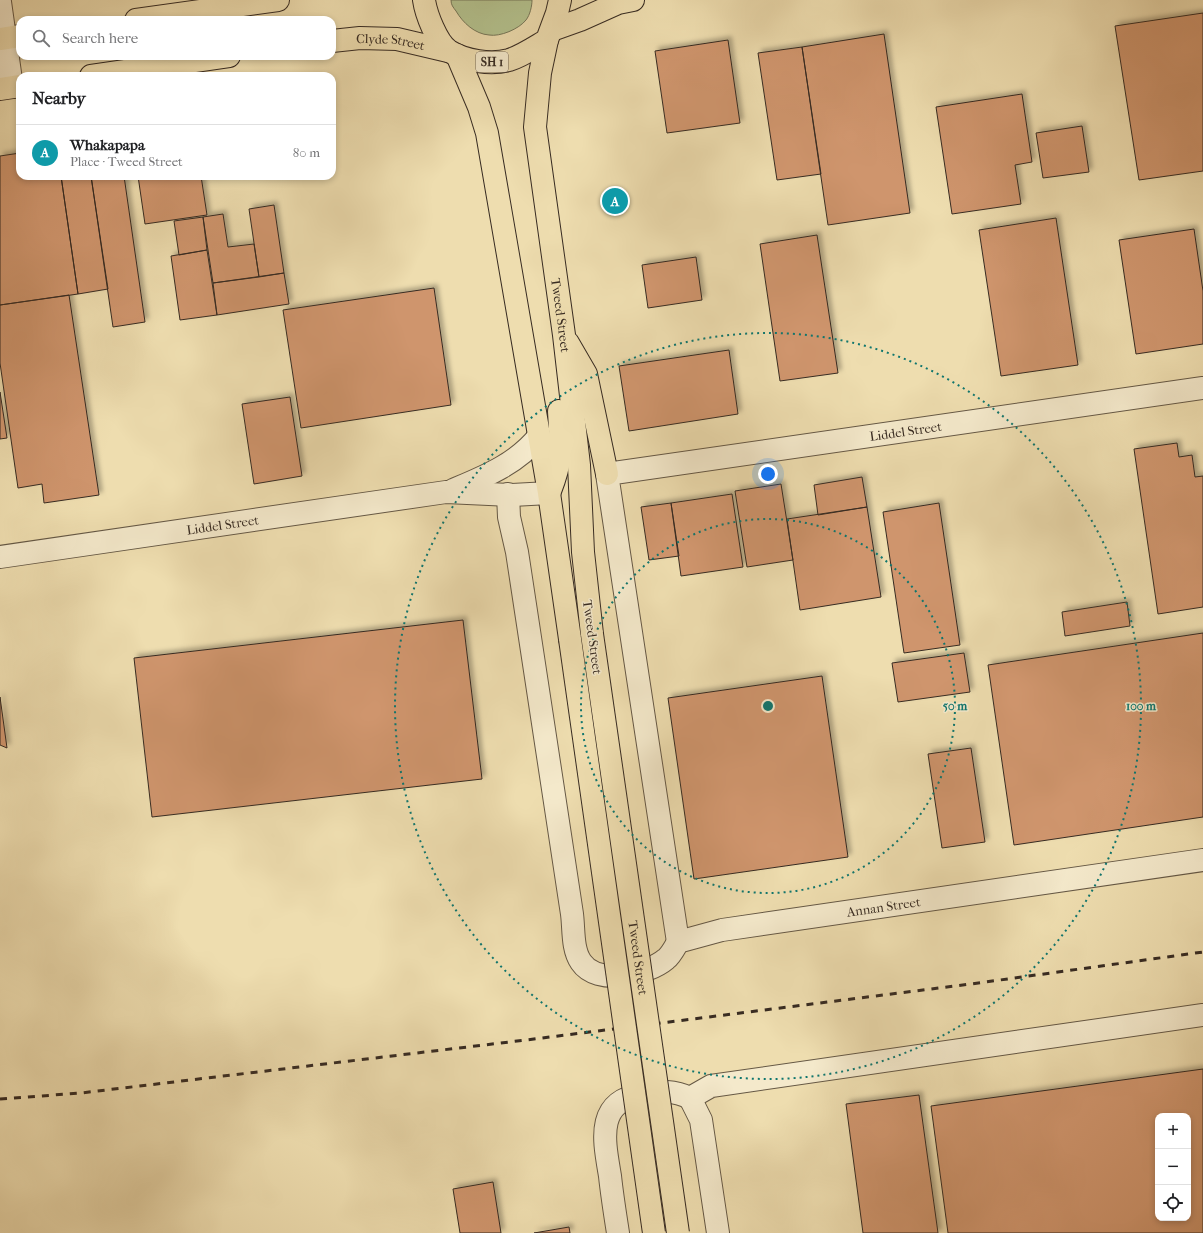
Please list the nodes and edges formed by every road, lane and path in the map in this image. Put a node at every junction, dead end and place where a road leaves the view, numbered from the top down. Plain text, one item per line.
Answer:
1 (278, 0) edge
2 (424, 0) edge
3 (560, 0) edge
4 (633, 0) edge
5 (0, 2) edge
6 (164, 16) edge
7 (549, 35) junction
8 (8, 38) edge
9 (336, 41) edge
10 (452, 53) junction
11 (202, 60) edge
12 (119, 72) edge
13 (11, 88) edge
14 (564, 334) junction
15 (1203, 388) edge
16 (539, 436) junction
17 (607, 474) junction
18 (446, 492) junction
19 (549, 493) junction
20 (508, 494) junction
21 (0, 557) edge
22 (1203, 860) edge
23 (678, 942) junction
24 (1203, 1016) edge
25 (690, 1098) junction
26 (618, 1233) edge
27 (654, 1233) edge
28 (678, 1233) edge
29 (718, 1233) edge

1 - 6 main road
2 - 10 main road, Clyde Street
3 - 7 main road
4 - 7 main road, Clyde Street / SH 1
5 - 8 street
7 - 10 main road, Clyde Street / SH 1
7 - 14 main road, Tweed Street
8 - 13 street
9 - 10 main road, Clyde Street / SH 1
10 - 16 main road, Tweed Street
11 - 12 main road
14 - 17 main road
14 - 19 main road
14 - 28 main road, Tweed Street, bridge
15 - 17 street, Liddel Street
16 - 18 street, Liddel Street
16 - 19 main road, Tweed Street
17 - 23 street
18 - 20 street, Liddel Street
18 - 21 street, Liddel Street
19 - 20 street, Liddel Street
19 - 27 main road, Tweed Street, bridge
20 - 23 street
22 - 23 street, Annan Street
24 - 25 street
25 - 26 street
25 - 29 street

